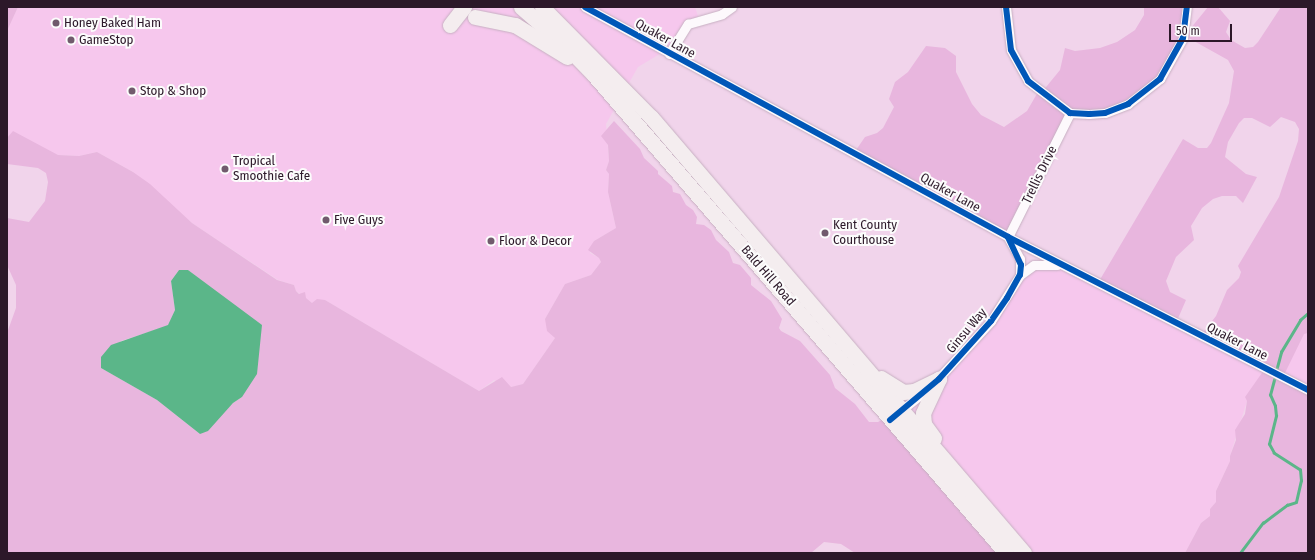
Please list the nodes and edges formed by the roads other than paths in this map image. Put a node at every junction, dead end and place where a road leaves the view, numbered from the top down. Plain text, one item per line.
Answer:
1 (521, 7) edge
2 (542, 7) edge
3 (585, 7) edge
4 (732, 7) edge
5 (1006, 7) edge
6 (1187, 7) edge
7 (469, 12) edge
8 (450, 25) dead end
9 (669, 54) junction
10 (594, 75) junction
11 (1070, 113) junction
12 (1008, 237) junction
13 (1067, 267) junction
14 (1020, 275) junction
15 (851, 352) junction
16 (939, 379) junction
17 (1308, 390) edge
18 (896, 415) junction
19 (980, 502) junction
20 (1006, 553) edge
21 (1024, 553) edge

1 - 10 main road, Bald Hill Road
2 - 15 main road
3 - 9 street, Quaker Lane
4 - 9 street
5 - 11 street
6 - 11 street
7 - 8 main road
7 - 10 main road
9 - 12 street, Quaker Lane
10 - 18 main road, Bald Hill Road
11 - 12 street, Trellis Drive
12 - 13 street, Quaker Lane
12 - 14 street
13 - 14 street, Ginsu Way
13 - 17 street, Quaker Lane
14 - 16 street, Ginsu Way
15 - 16 main road
15 - 18 main road
16 - 18 street, Ginsu Way
16 - 19 main road
18 - 19 main road
18 - 20 main road, Bald Hill Road
19 - 21 main road

